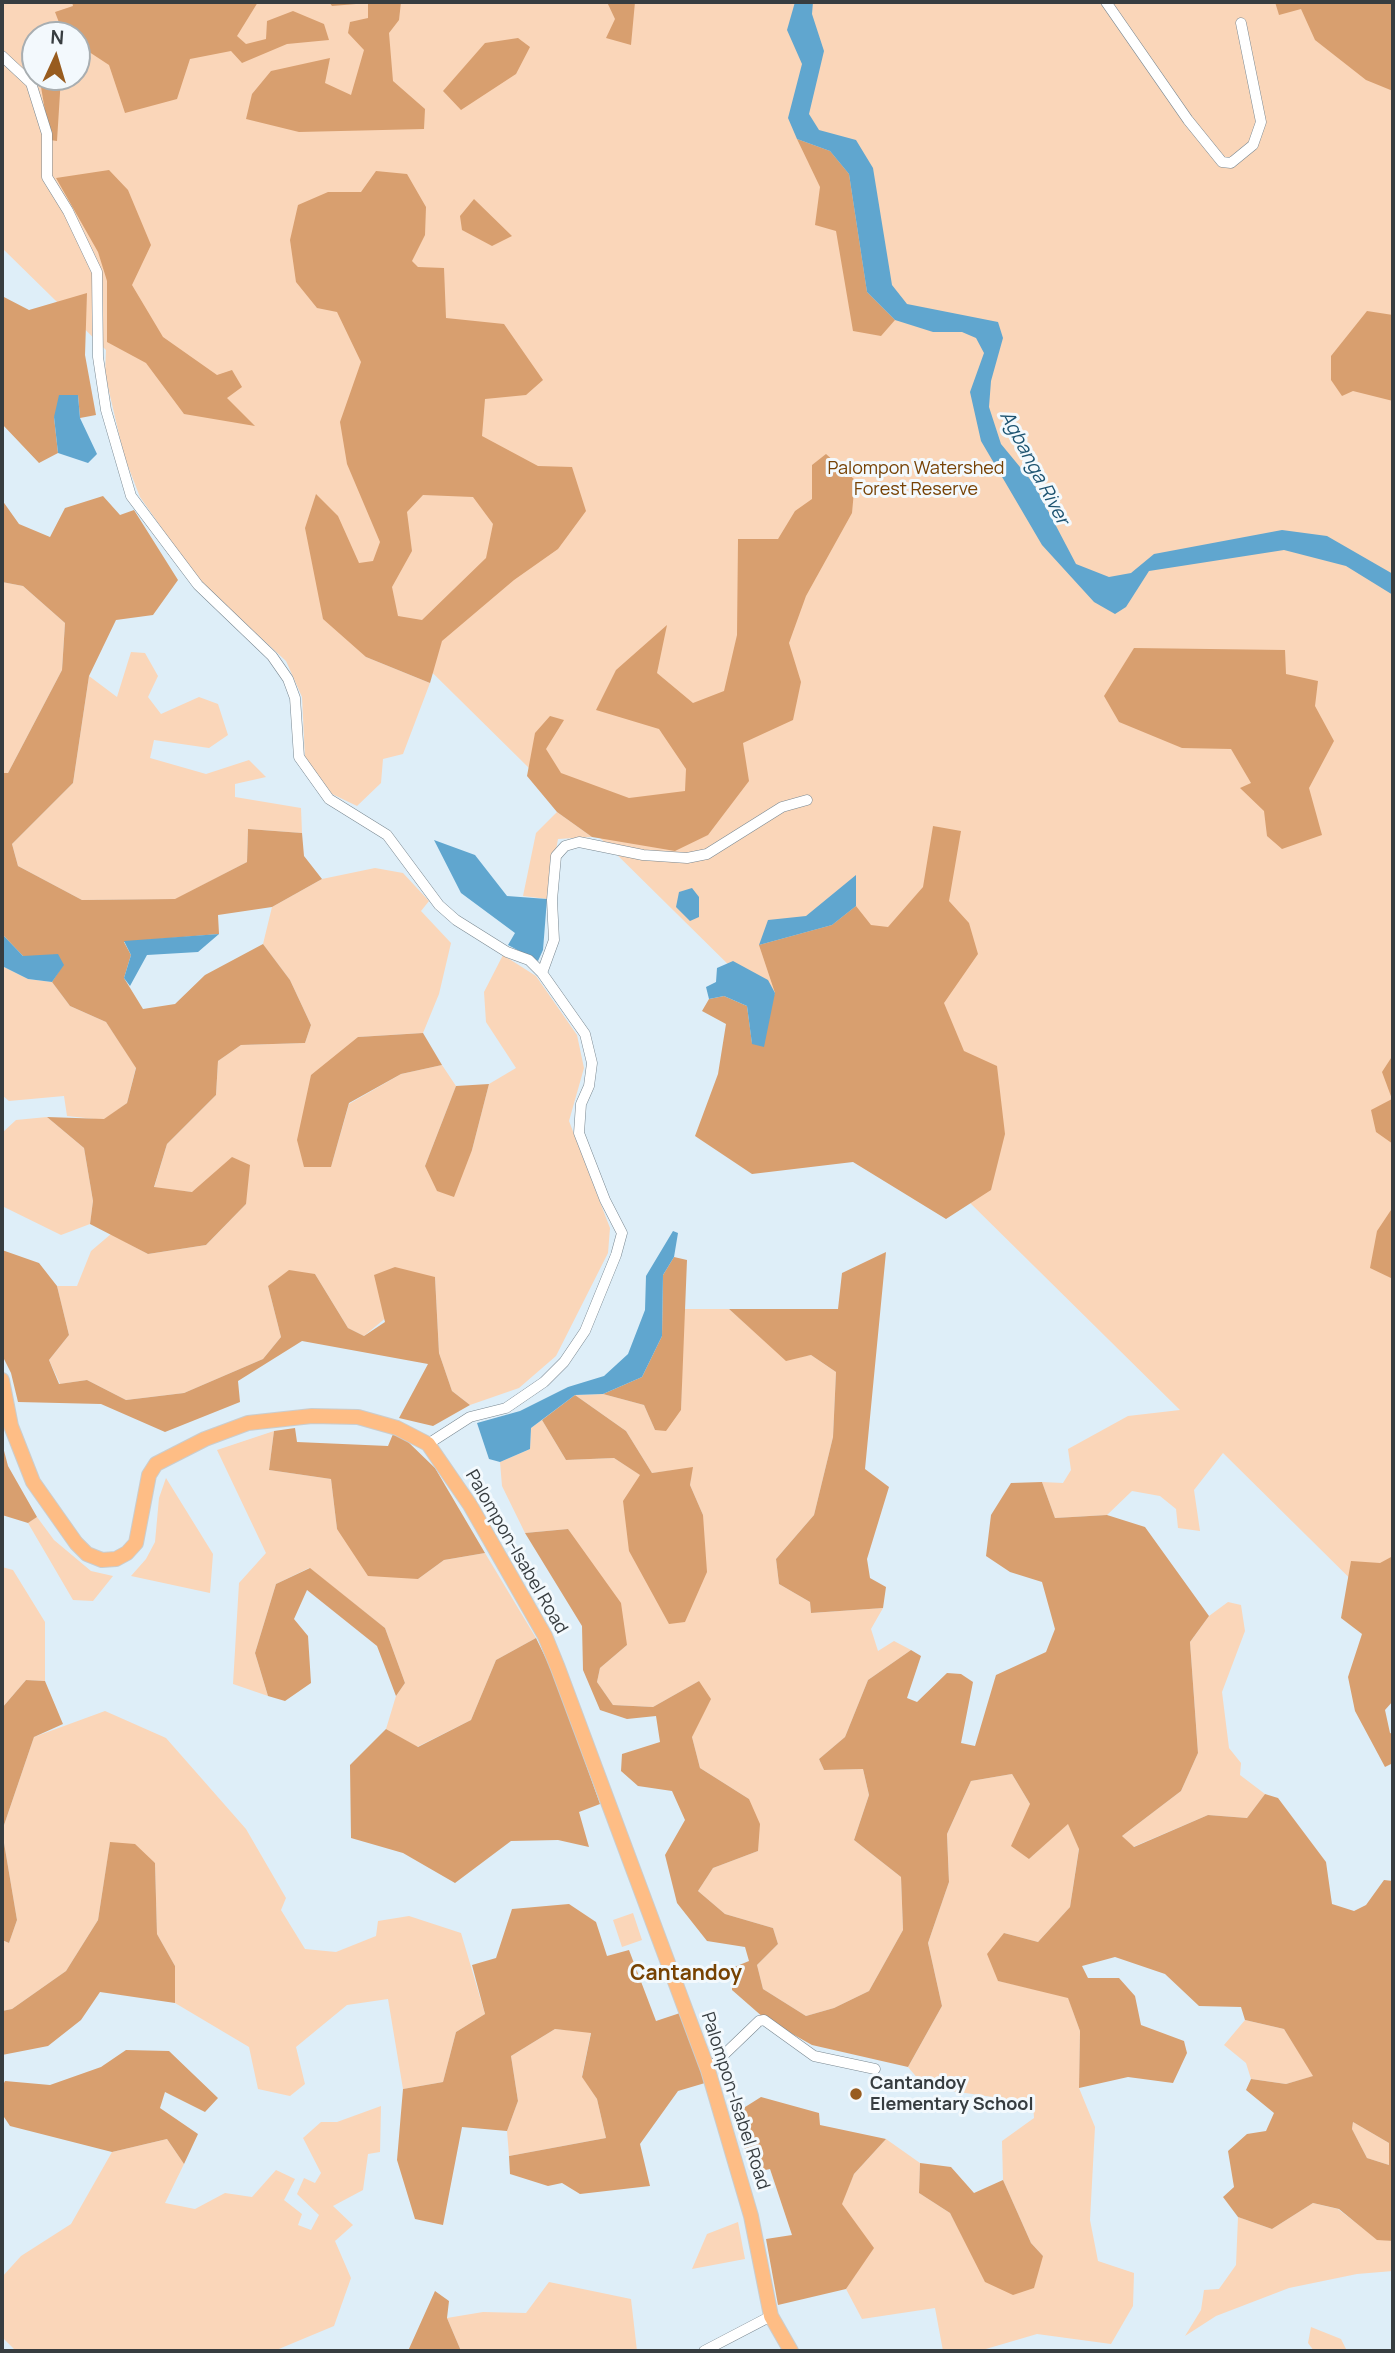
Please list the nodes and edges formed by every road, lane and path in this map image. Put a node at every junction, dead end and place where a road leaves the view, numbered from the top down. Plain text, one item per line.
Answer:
1 (1106, 2) edge
2 (1241, 23) dead end
3 (2, 56) edge
4 (807, 800) dead end
5 (542, 973) junction
6 (2, 1380) edge
7 (428, 1444) junction
8 (875, 2069) dead end
9 (708, 2070) junction
10 (771, 2316) junction
11 (704, 2351) edge
12 (791, 2351) edge

1 - 2 street
3 - 5 street
4 - 5 street
5 - 7 street
6 - 7 highway, Palompon-Isabel Road
7 - 9 highway, Palompon-Isabel Road
8 - 9 street
9 - 10 highway, Palompon-Isabel Road
10 - 11 street
10 - 12 highway, Palompon-Isabel Road

